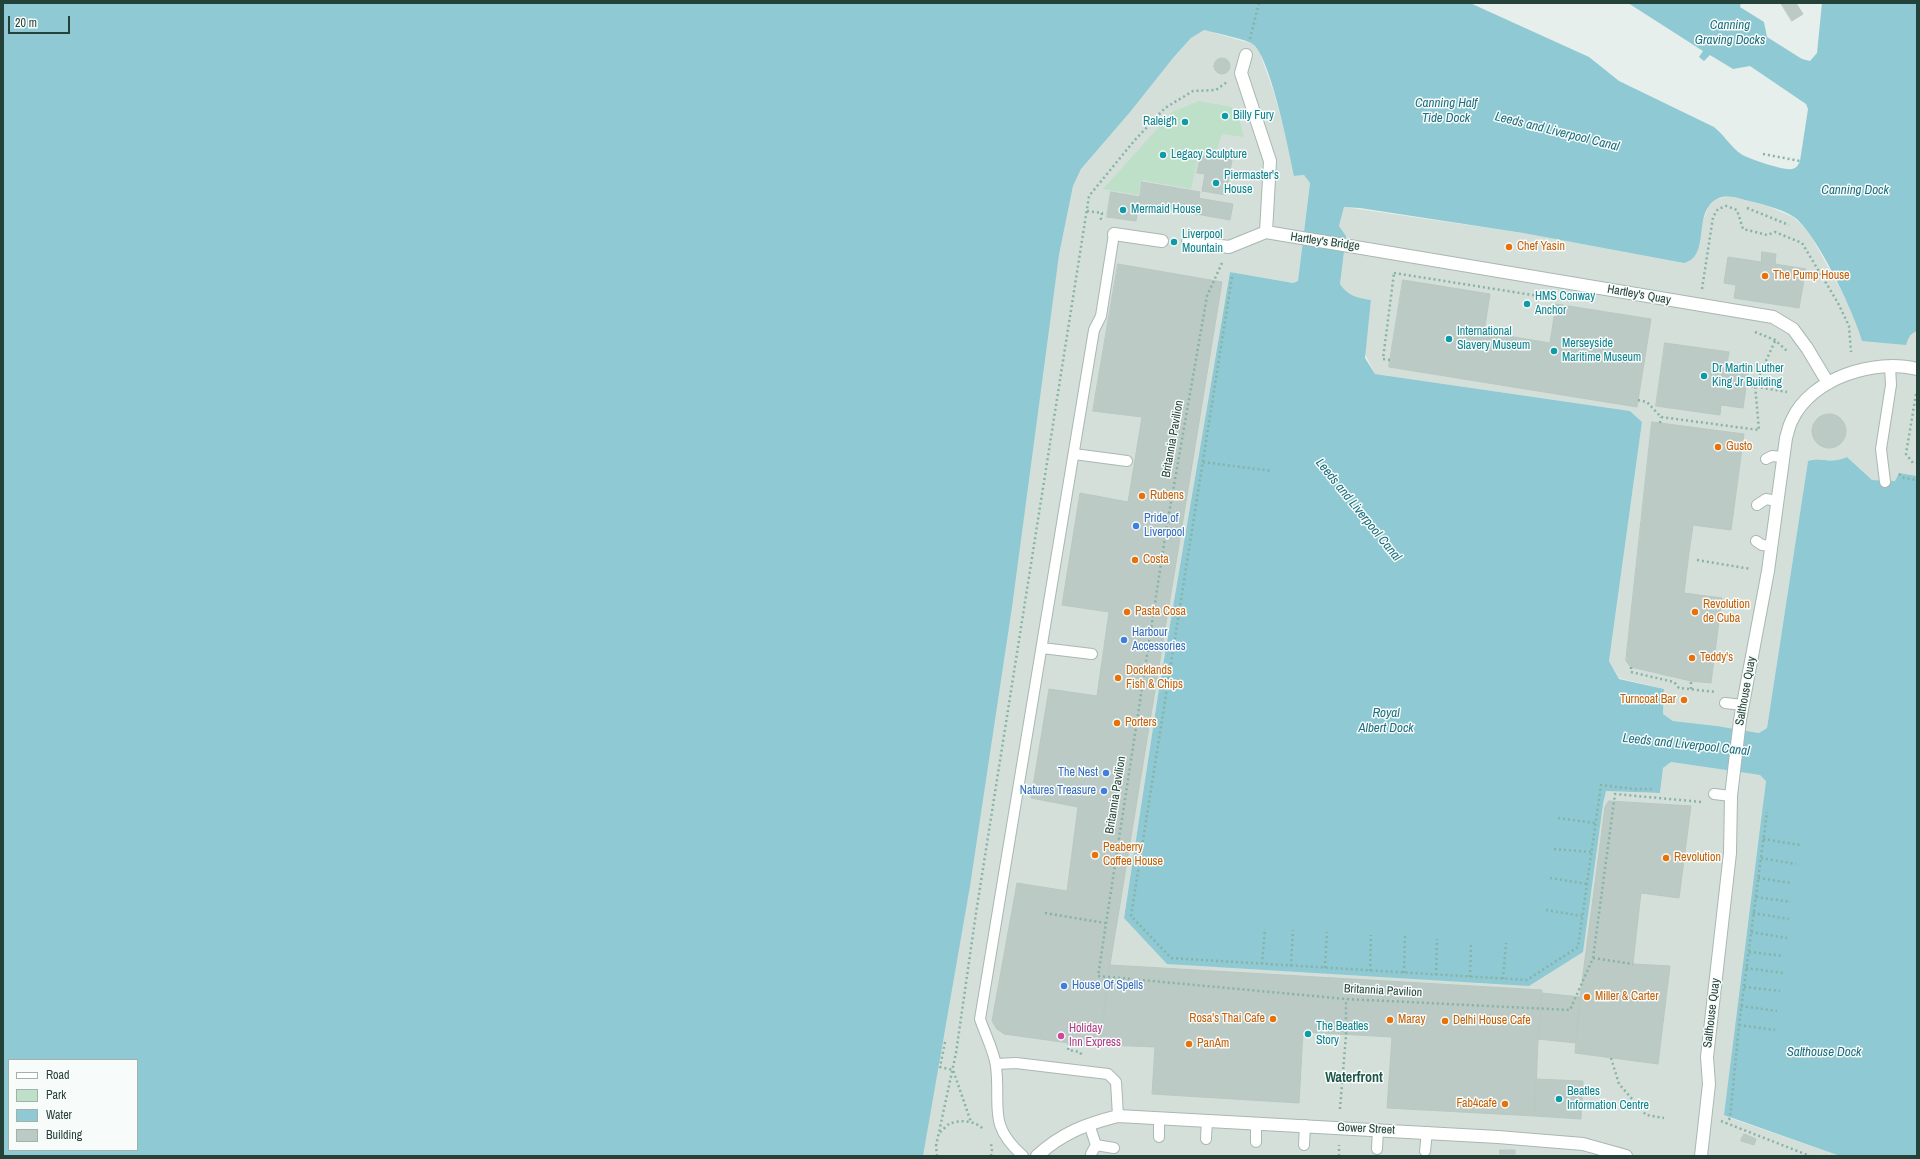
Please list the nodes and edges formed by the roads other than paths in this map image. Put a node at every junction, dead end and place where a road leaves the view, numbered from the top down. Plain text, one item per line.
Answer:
1 (1246, 55) road end
2 (1266, 232) junction
3 (1114, 234) joint
4 (1162, 241) dead end
5 (1188, 242) dead end
6 (1371, 248) joint
7 (1890, 366) junction
8 (1917, 368) edge
9 (1828, 383) junction
10 (1074, 454) junction
11 (1783, 457) junction
12 (1766, 459) dead end
13 (1127, 461) dead end
14 (1885, 482) dead end
15 (1768, 498) junction
16 (1757, 505) dead end
17 (1756, 541) dead end
18 (1771, 546) junction
19 (1042, 648) junction
20 (1092, 654) dead end
21 (1725, 703) dead end
22 (1742, 706) junction
23 (1714, 794) dead end
24 (1731, 796) junction
25 (996, 1064) junction
26 (1118, 1116) junction
27 (1159, 1118) junction
28 (1207, 1120) junction
29 (1256, 1123) junction
30 (1089, 1124) junction
31 (1305, 1125) junction
32 (1378, 1129) junction
33 (1427, 1132) junction
34 (1159, 1137) dead end
35 (1206, 1139) dead end
36 (1256, 1142) dead end
37 (1304, 1144) dead end
38 (1114, 1148) dead end
39 (1377, 1149) dead end
40 (1425, 1151) dead end
41 (1599, 1152) edge
42 (1023, 1156) edge
43 (1037, 1156) edge
44 (1626, 1156) edge
45 (1702, 1156) edge

1 - 2 street
2 - 5 street
2 - 6 street, Hartley's Bridge
3 - 4 street
3 - 10 lane
6 - 9 street, Hartley's Quay
7 - 8 street, Salthouse Quay
7 - 9 street, Salthouse Quay
7 - 14 lane
9 - 11 street, Salthouse Quay
10 - 13 lane
10 - 19 lane
11 - 12 lane
11 - 15 street, Salthouse Quay
15 - 16 lane
15 - 18 street, Salthouse Quay
17 - 18 lane
18 - 22 street, Salthouse Quay
19 - 20 lane
19 - 25 lane
21 - 22 lane
22 - 24 street, Salthouse Quay
23 - 24 lane
24 - 45 street, Salthouse Quay
25 - 26 lane
25 - 42 lane
26 - 27 street, Gower Street
26 - 30 street, Gower Street
27 - 28 street, Gower Street
27 - 34 lane
28 - 29 street, Gower Street
28 - 35 lane
29 - 31 street, Gower Street
29 - 36 lane
30 - 38 lane
30 - 43 street, Gower Street
31 - 32 street, Gower Street
31 - 37 lane
32 - 33 street, Gower Street
32 - 39 lane
33 - 40 lane
33 - 41 street, Gower Street
41 - 44 street, Gower Street

